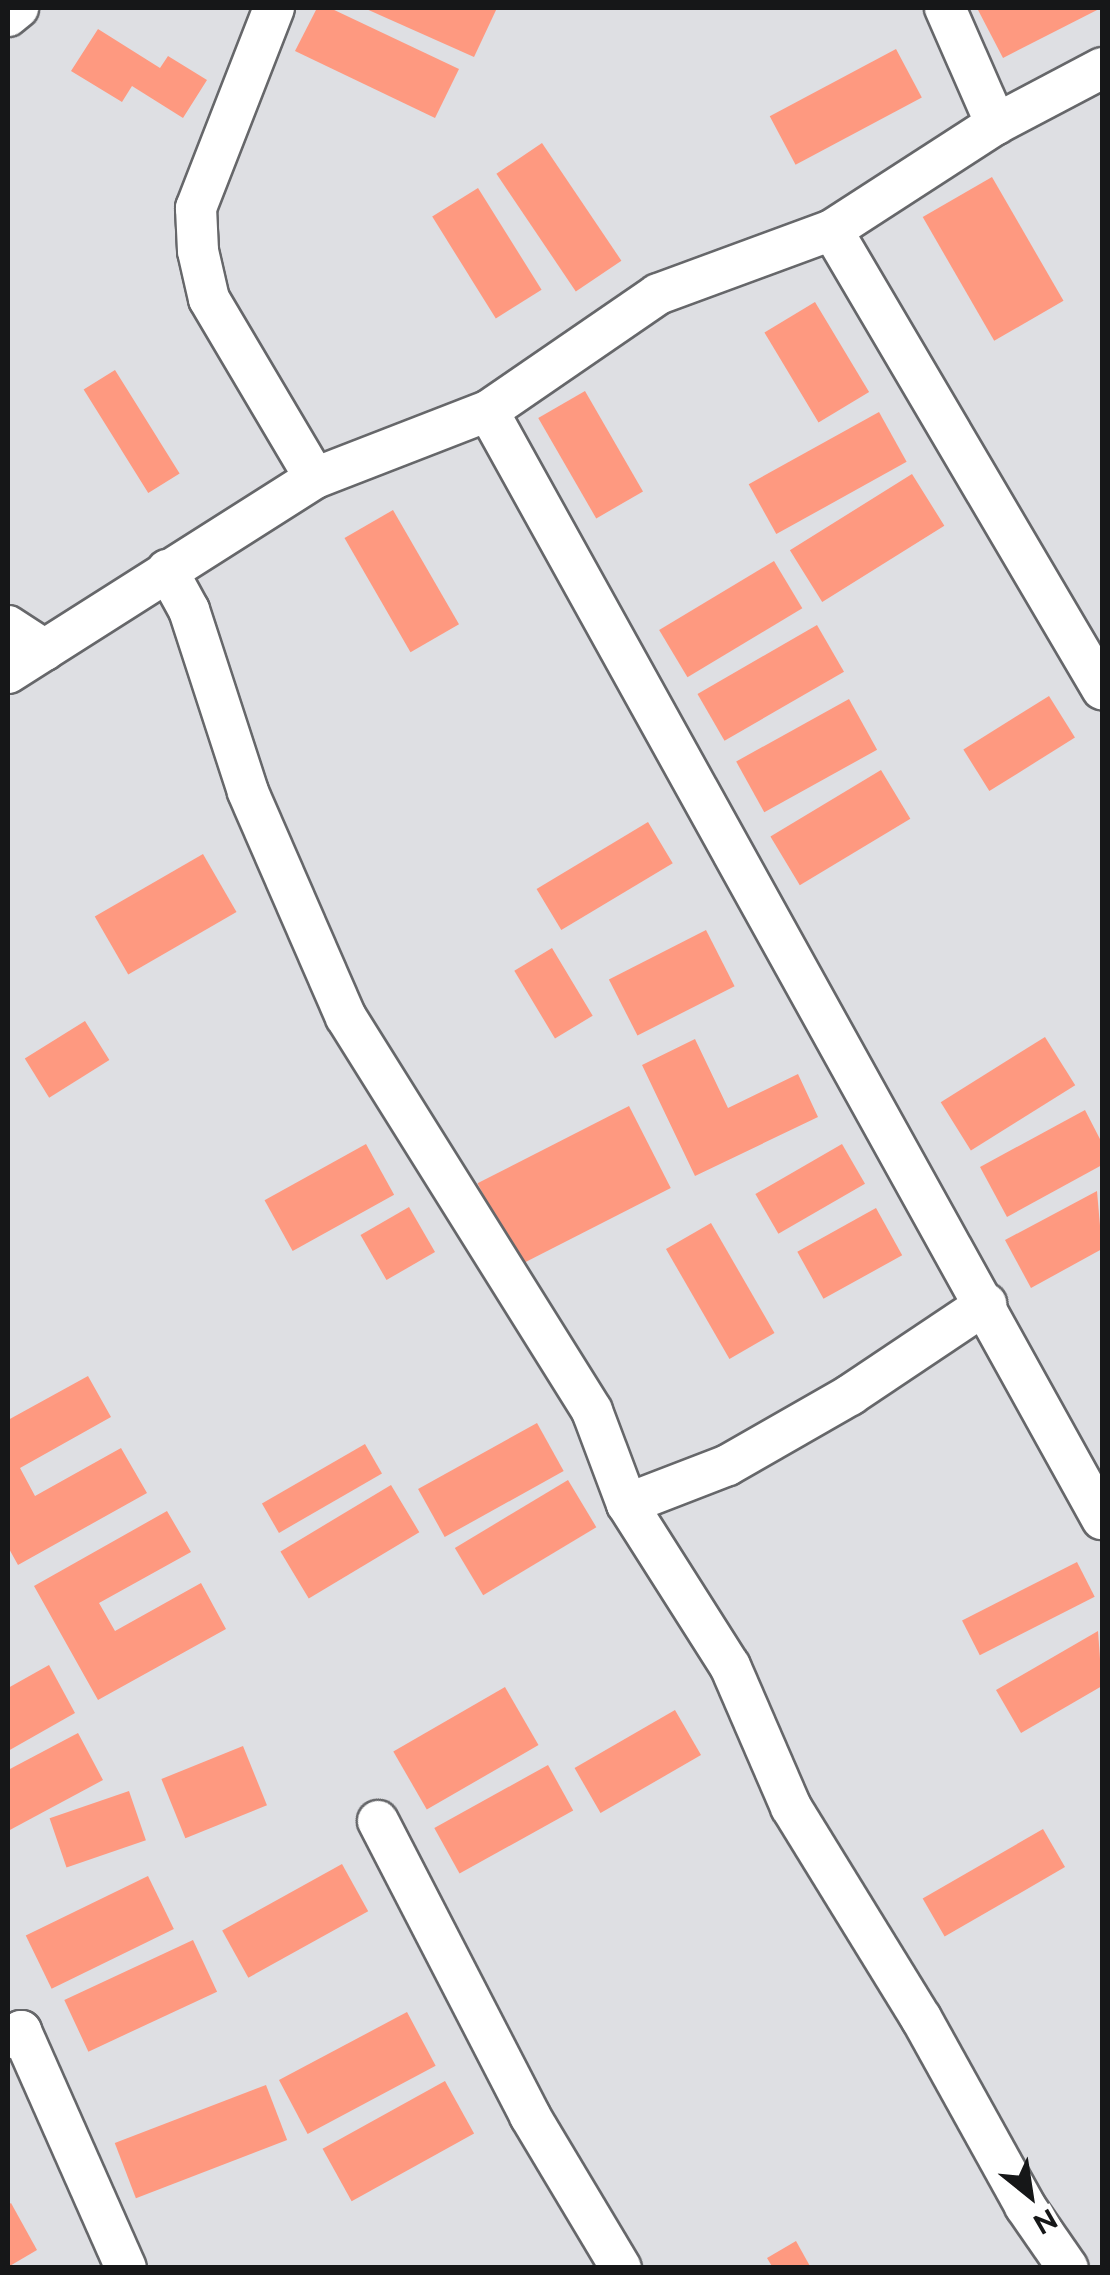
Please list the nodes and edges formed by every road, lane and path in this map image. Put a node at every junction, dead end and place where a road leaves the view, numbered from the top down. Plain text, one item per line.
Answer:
1 (18, 8) edge
2 (274, 8) edge
3 (945, 8) edge
4 (8, 16) edge
5 (1102, 68) edge
6 (996, 124) junction
7 (832, 230) junction
8 (488, 410) junction
9 (316, 478) junction
10 (166, 570) junction
11 (8, 626) edge
12 (44, 650) junction
13 (8, 673) edge
14 (1102, 689) edge
15 (986, 1304) junction
16 (627, 1504) junction
17 (1102, 1520) edge
18 (378, 1822) dead end
19 (12, 2023) edge
20 (126, 2268) edge
21 (621, 2268) edge
22 (1068, 2268) edge

1 - 4 street
2 - 9 street
3 - 6 street
5 - 6 street
6 - 7 street
7 - 8 street
7 - 14 street
8 - 9 street
8 - 15 street
9 - 10 street
10 - 12 street
10 - 16 street
11 - 12 street
12 - 13 street
15 - 16 street
15 - 17 street
16 - 22 street
18 - 21 street
19 - 20 street

